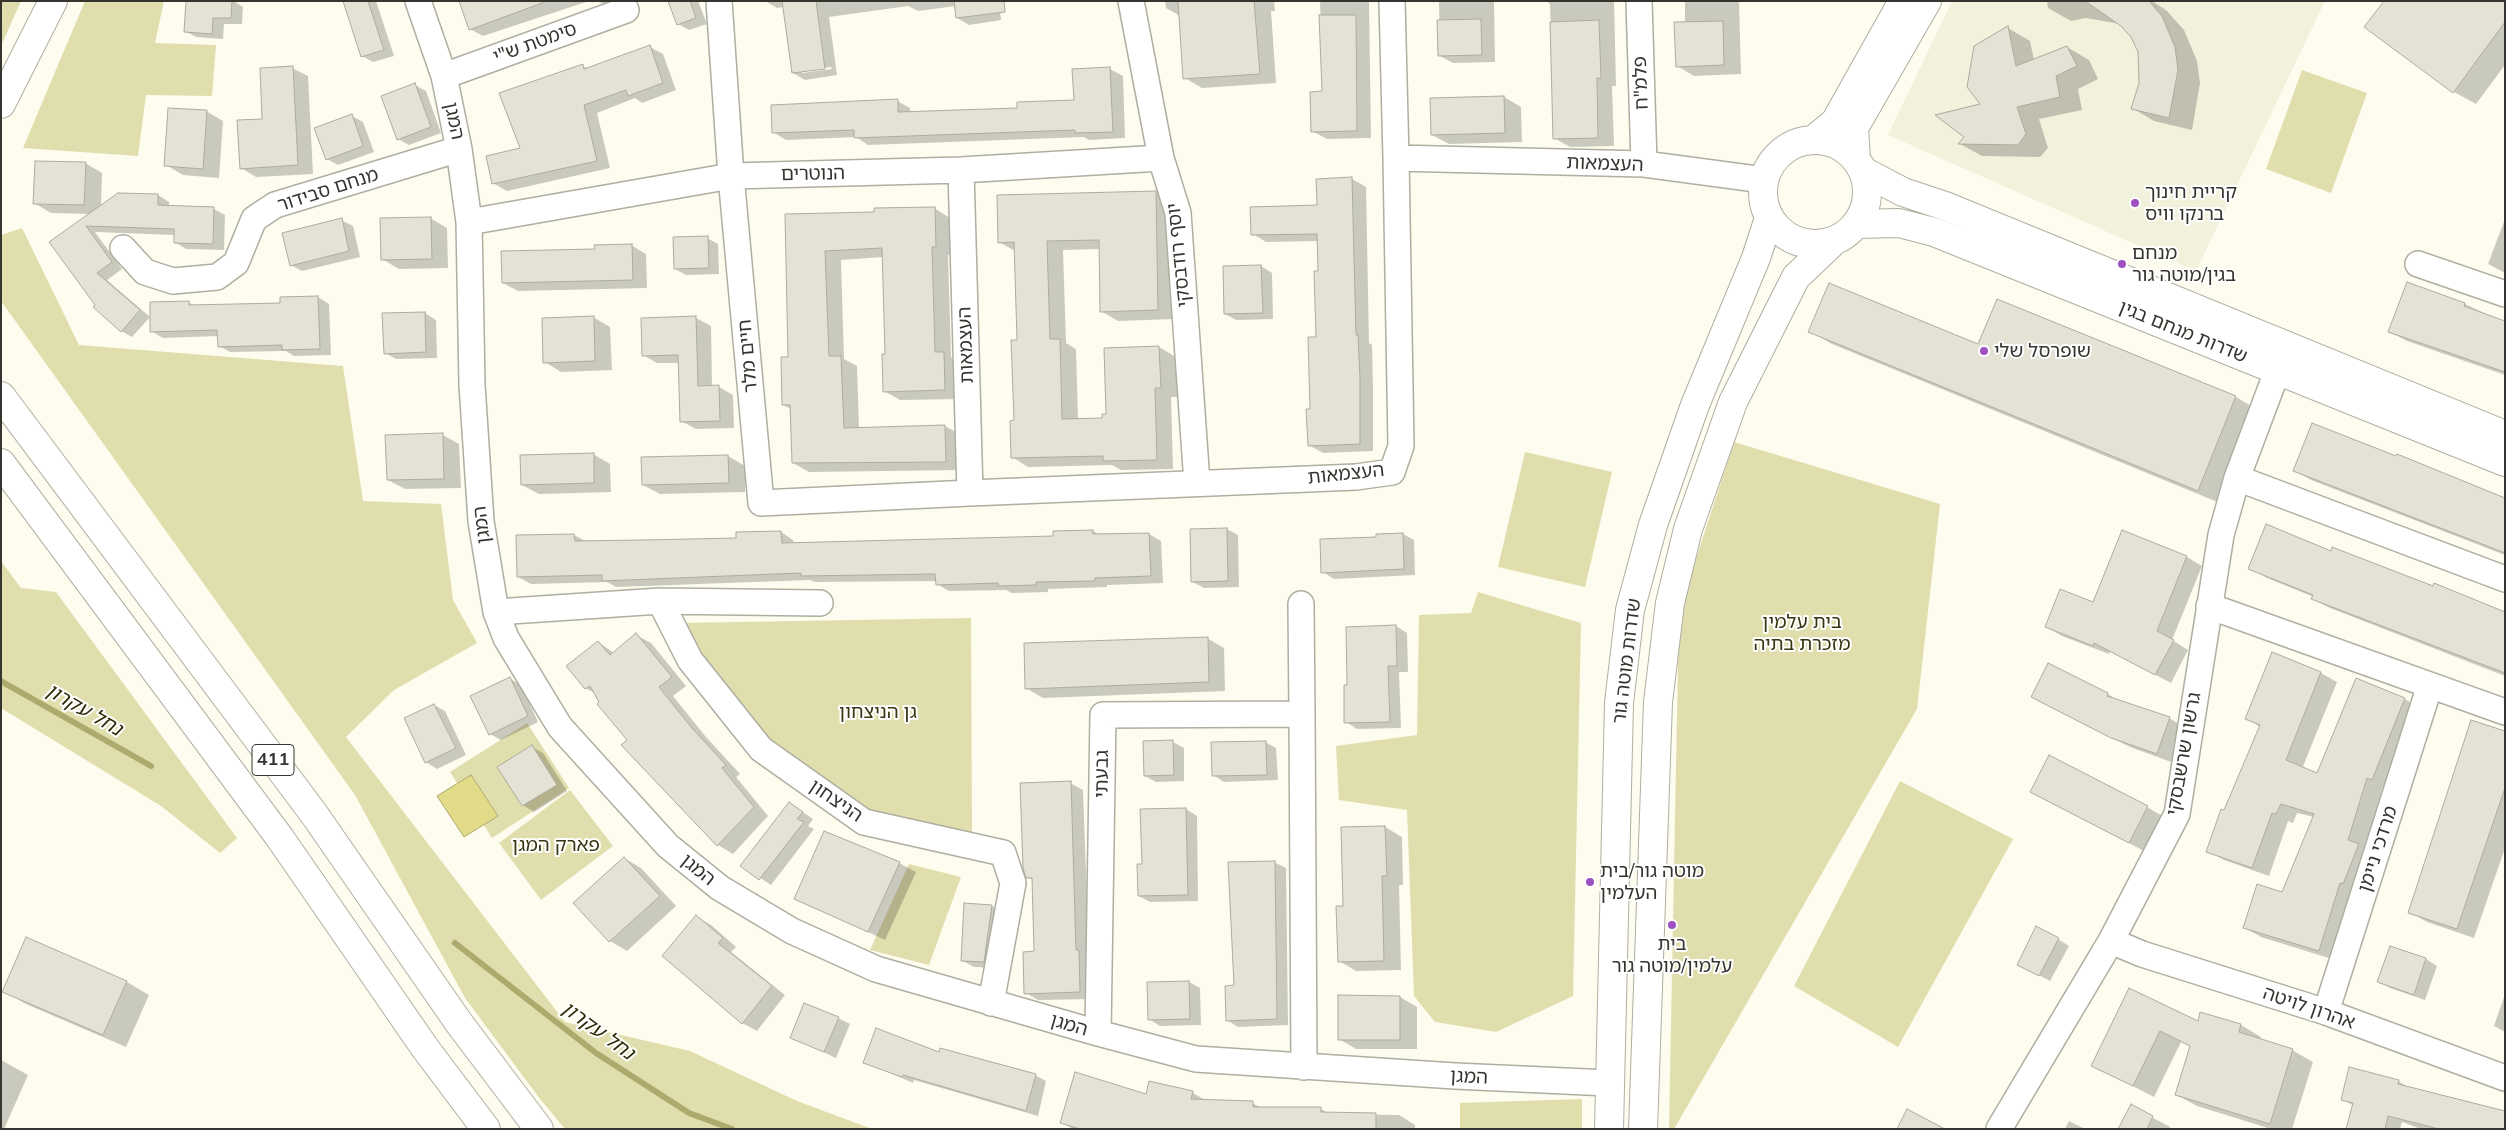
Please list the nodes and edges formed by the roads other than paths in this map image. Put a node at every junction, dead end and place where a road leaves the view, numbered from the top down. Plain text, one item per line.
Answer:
1 (53, 1) edge
2 (418, 1) edge
3 (719, 1) edge
4 (1131, 1) edge
5 (1392, 1) edge
6 (1638, 1) edge
7 (1903, 1) edge
8 (1927, 1) edge
9 (626, 10) dead end
10 (444, 76) junction
11 (4, 105) edge
12 (1813, 140) junction
13 (459, 149) junction
14 (1161, 158) junction
15 (1396, 158) junction
16 (1644, 164) junction
17 (1860, 165) junction
18 (961, 170) junction
19 (731, 176) junction
20 (1764, 180) junction
21 (1770, 218) junction
22 (469, 222) junction
23 (1856, 224) junction
24 (1835, 240) junction
25 (122, 248) dead end
26 (2418, 264) dead end
27 (2505, 294) edge
28 (2282, 359) junction
29 (1, 396) edge
30 (2505, 435) edge
31 (2505, 462) edge
32 (1, 463) edge
33 (2237, 478) junction
34 (1198, 483) junction
35 (970, 493) junction
36 (2505, 579) edge
37 (660, 601) junction
38 (820, 603) dead end
39 (1301, 604) dead end
40 (2210, 606) junction
41 (496, 612) junction
42 (2430, 685) junction
43 (2505, 712) edge
44 (1302, 714) junction
45 (2111, 941) junction
46 (991, 1003) junction
47 (2326, 1012) junction
48 (1098, 1033) junction
49 (1304, 1067) junction
50 (2505, 1078) edge
51 (1609, 1083) junction
52 (486, 1129) edge
53 (539, 1129) edge
54 (1609, 1129) edge
55 (1643, 1129) edge
56 (1999, 1129) edge

1 - 11 street
2 - 10 street, המגן
3 - 19 street, חיים מלר
4 - 14 street, יוסף רודבסקי
5 - 15 street
6 - 16 street, פלמ"ח
7 - 12 street
8 - 17 street
9 - 10 street, סימטת ש"י
10 - 13 street, המגן
12 - 17 street
12 - 20 street
13 - 22 street, המגן
13 - 25 street, מנחם סבידור
14 - 18 street, הנוטרים
14 - 34 street, יוסף רודבסקי
15 - 16 street, העצמאות
15 - 34 street, העצמאות
16 - 20 street, העצמאות
17 - 23 street
17 - 28 street, שדרות מנחם בגין
18 - 19 street, הנוטרים
18 - 35 street, העצמאות
19 - 22 street, הנוטרים
19 - 35 street, חיים מלר
20 - 21 street
21 - 24 street
21 - 51 street, שדרות מוטה גור
22 - 41 street, המגן
23 - 24 street
23 - 28 street, שדרות מנחם בגין
24 - 55 street, שדרות מוטה גור
26 - 27 street
28 - 30 street, שדרות מנחם בגין
28 - 31 street, שדרות מנחם בגין
28 - 33 street, גרשון שרשבסקי
29 - 53 street, 411
32 - 52 street, 411
33 - 36 street
33 - 40 street, גרשון שרשבסקי
34 - 35 street, העצמאות
37 - 38 street
37 - 41 street
37 - 46 street, הניצחון
39 - 44 street
40 - 42 street
40 - 45 street, גרשון שרשבסקי
41 - 46 street, המגן
42 - 43 street
42 - 47 street, מרדכי ניימן
44 - 48 street, גבעתי
44 - 49 street
45 - 47 street, אהרון לויטה
45 - 56 street, גרשון שרשבסקי
46 - 48 street, המגן
47 - 50 street, אהרון לויטה
48 - 49 street, המגן
49 - 51 street, המגן
51 - 54 street, שדרות מוטה גור

